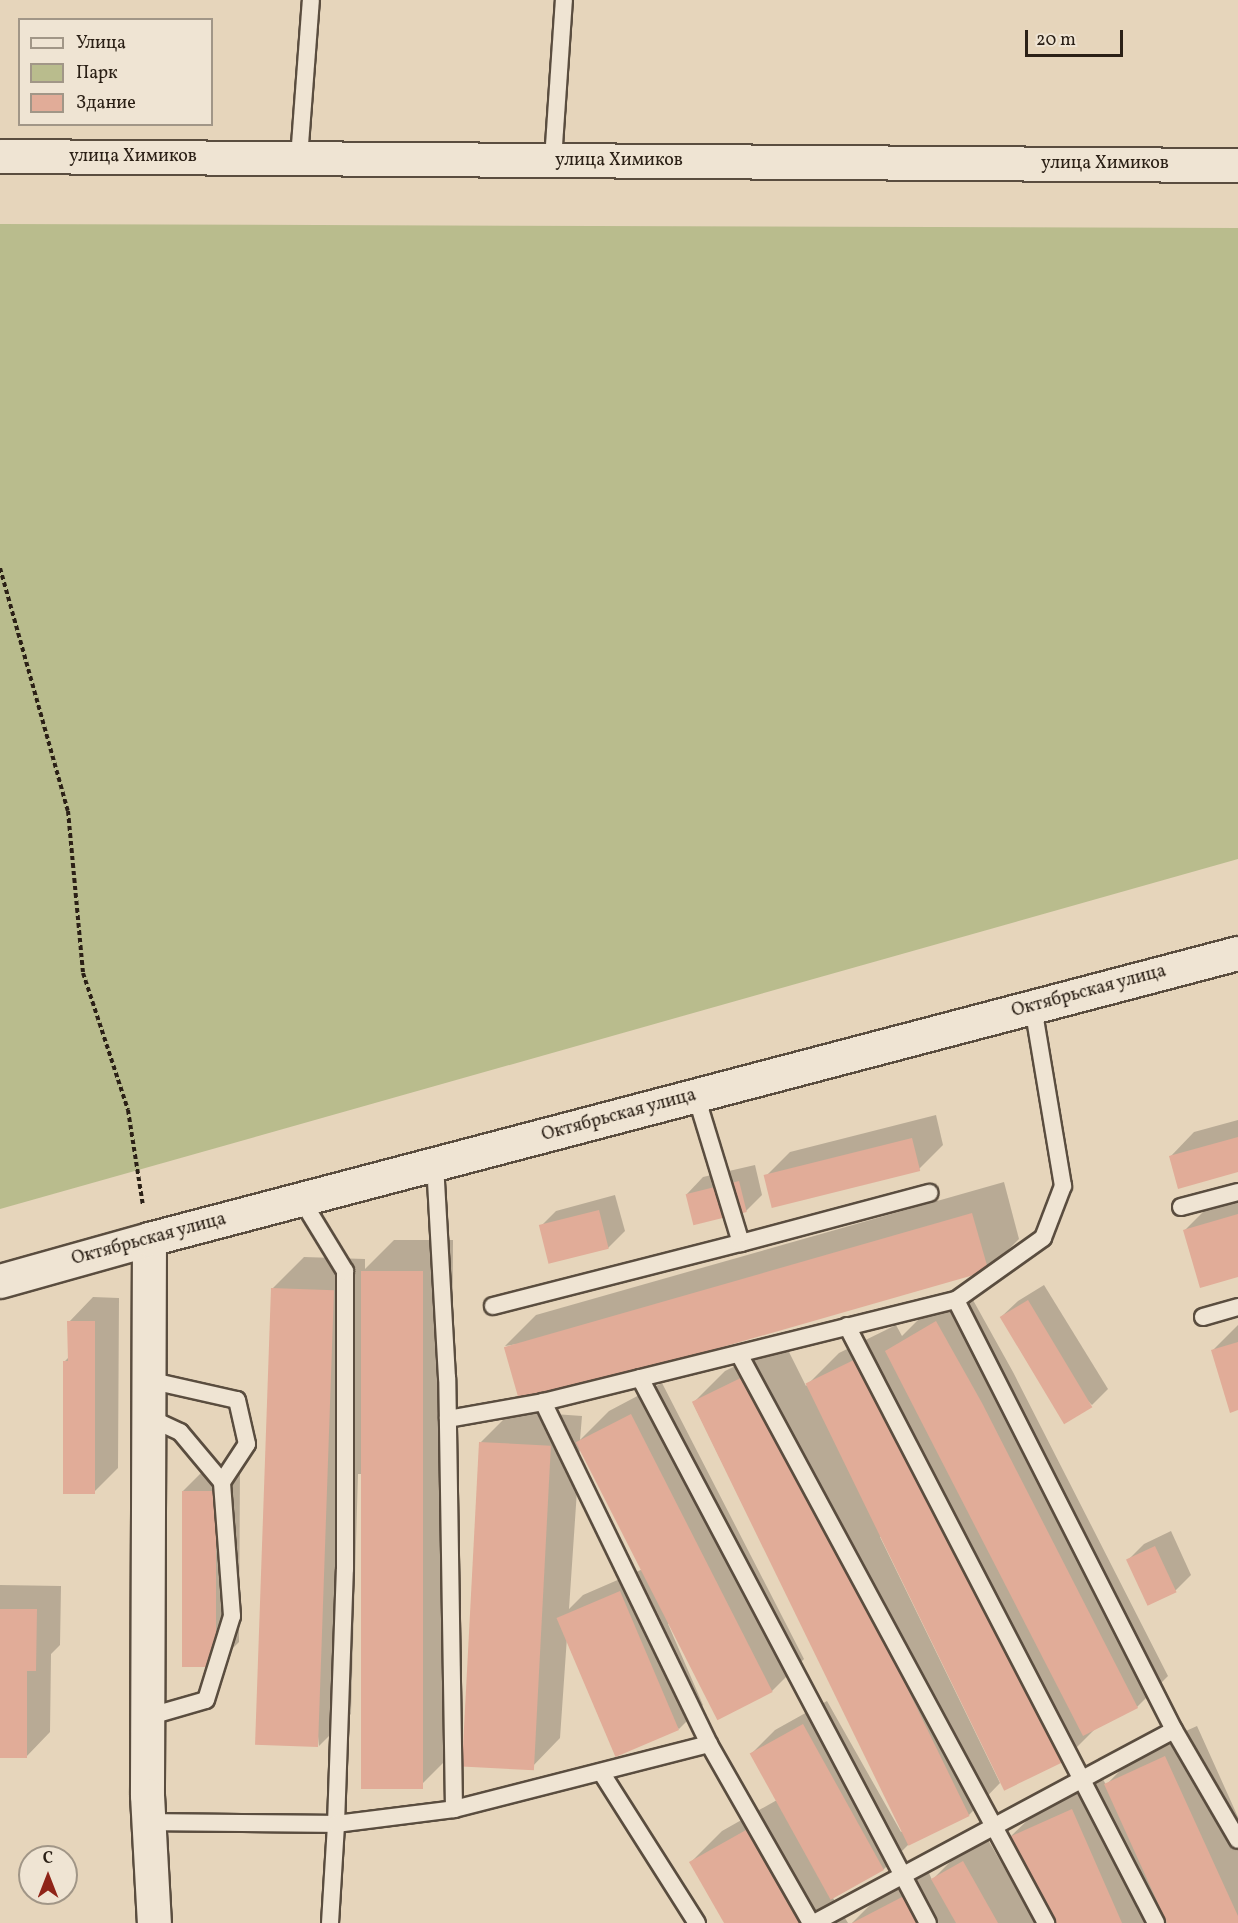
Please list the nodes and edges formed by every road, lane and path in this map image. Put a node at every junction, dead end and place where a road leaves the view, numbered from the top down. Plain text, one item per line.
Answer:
1 (311, 0) edge
2 (564, 0) edge
3 (0, 156) edge
4 (299, 158) junction
5 (553, 160) junction
6 (1238, 165) edge
7 (0, 568) edge
8 (1238, 953) edge
9 (1033, 1006) junction
10 (696, 1095) junction
11 (435, 1164) junction
12 (1238, 1192) edge
13 (929, 1193) dead end
14 (301, 1199) junction
15 (1181, 1207) dead end
16 (148, 1239) junction
17 (741, 1243) junction
18 (0, 1281) edge
19 (956, 1300) junction
20 (494, 1306) dead end
21 (1238, 1307) edge
22 (1203, 1317) dead end
23 (848, 1326) junction
24 (739, 1354) junction
25 (640, 1378) junction
26 (148, 1380) junction
27 (543, 1402) junction
28 (148, 1417) junction
29 (448, 1419) junction
30 (222, 1482) junction
31 (147, 1717) junction
32 (1174, 1730) junction
33 (709, 1744) junction
34 (600, 1772) junction
35 (1082, 1780) junction
36 (454, 1809) junction
37 (148, 1822) junction
38 (336, 1824) junction
39 (995, 1826) junction
40 (1238, 1840) edge
41 (903, 1875) junction
42 (154, 1923) edge
43 (330, 1923) edge
44 (697, 1923) edge
45 (812, 1923) edge
46 (928, 1923) edge
47 (1046, 1923) edge
48 (1156, 1923) edge

1 - 4 lane
2 - 5 lane
3 - 4 street, улица Химиков
4 - 5 street, улица Химиков
5 - 6 street, улица Химиков
7 - 16 path
8 - 9 street, Октябрьская улица
9 - 10 street, Октябрьская улица
9 - 19 lane
10 - 11 street, Октябрьская улица
10 - 17 lane
11 - 14 street, Октябрьская улица
11 - 29 lane
12 - 15 lane
13 - 17 lane
14 - 16 street, Октябрьская улица
14 - 38 lane
16 - 18 street, Октябрьская улица
16 - 26 street
17 - 20 lane
19 - 23 lane
19 - 32 lane
21 - 22 lane
23 - 24 lane
23 - 35 lane
24 - 25 lane
24 - 39 lane
25 - 27 lane
25 - 41 lane
26 - 28 street
26 - 30 lane
27 - 29 lane
27 - 33 lane
28 - 30 lane
28 - 31 street
29 - 36 lane
30 - 31 lane
31 - 37 street
32 - 35 lane
32 - 40 lane
33 - 34 lane
33 - 45 lane
34 - 36 lane
34 - 44 lane
35 - 39 lane
35 - 48 lane
36 - 38 lane
37 - 38 lane
37 - 42 street
38 - 43 lane
39 - 41 lane
39 - 47 lane
41 - 45 lane
41 - 46 lane

